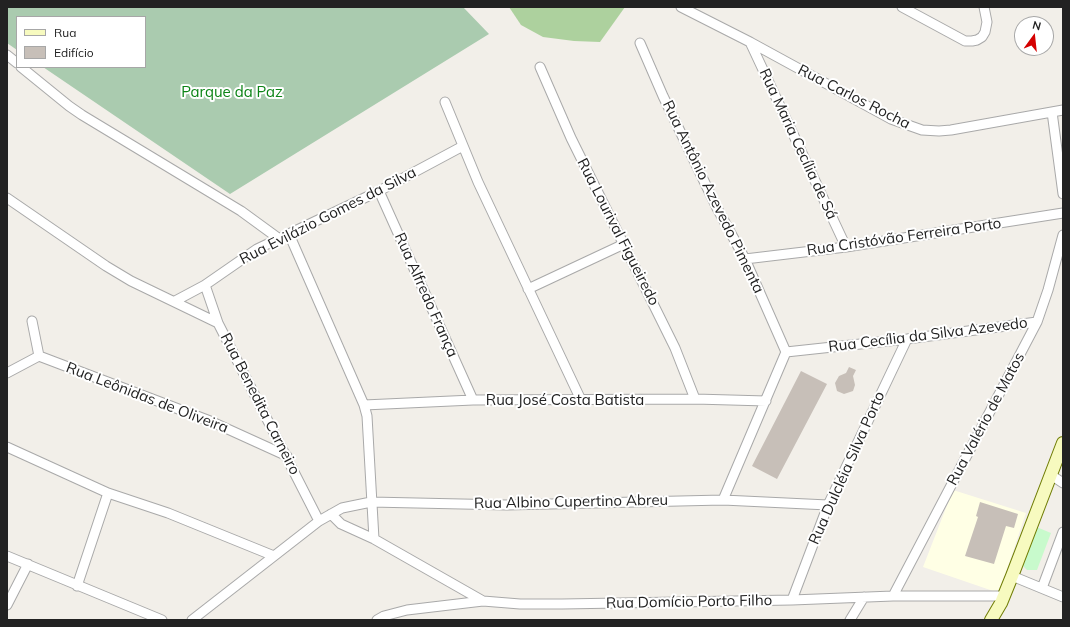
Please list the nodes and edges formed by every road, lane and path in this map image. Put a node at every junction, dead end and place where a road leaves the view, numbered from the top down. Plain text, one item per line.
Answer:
1 (681, 7) edge
2 (902, 7) edge
3 (984, 7) edge
4 (750, 42) junction
5 (640, 43) dead end
6 (7, 55) edge
7 (16, 62) edge
8 (540, 67) dead end
9 (22, 68) edge
10 (445, 102) dead end
11 (1063, 110) edge
12 (1052, 112) junction
13 (463, 146) junction
14 (379, 191) junction
15 (1063, 194) edge
16 (7, 198) edge
17 (1063, 213) edge
18 (289, 234) junction
19 (1063, 235) edge
20 (278, 238) junction
21 (624, 244) junction
22 (846, 246) junction
23 (745, 260) junction
24 (205, 286) junction
25 (528, 289) junction
26 (175, 301) junction
27 (32, 321) dead end
28 (1036, 322) junction
29 (218, 323) junction
30 (907, 339) junction
31 (786, 352) junction
32 (39, 356) junction
33 (7, 373) edge
34 (695, 399) junction
35 (473, 400) junction
36 (581, 400) junction
37 (766, 401) junction
38 (364, 405) junction
39 (1063, 443) edge
40 (7, 447) edge
41 (287, 456) junction
42 (1051, 475) junction
43 (1063, 483) edge
44 (108, 493) junction
45 (723, 500) junction
46 (371, 502) junction
47 (828, 504) junction
48 (331, 514) junction
49 (319, 521) junction
50 (1063, 532) edge
51 (374, 539) junction
52 (7, 556) edge
53 (274, 556) junction
54 (28, 564) junction
55 (1012, 576) junction
56 (77, 586) junction
57 (1042, 588) junction
58 (893, 596) junction
59 (864, 597) junction
60 (1063, 597) edge
61 (792, 600) junction
62 (1003, 600) junction
63 (483, 601) junction
64 (7, 604) edge
65 (162, 620) edge
66 (192, 620) edge
67 (377, 620) edge
68 (850, 620) edge
69 (991, 620) edge
70 (1002, 620) edge

1 - 4 street, Rua Carlos Rocha
2 - 3 street
4 - 12 street, Rua Carlos Rocha
4 - 22 street, Rua Maria Cecília de Sá
5 - 23 street, Rua Antônio Azevedo Pimenta
6 - 7 street
8 - 21 street, Rua Lourival Figueiredo
9 - 20 street
10 - 13 street
11 - 12 street, Rua Carlos Rocha
12 - 15 street
13 - 14 street, Rua Evilázio Gomes da Silva
13 - 25 street
14 - 18 street, Rua Evilázio Gomes da Silva
14 - 35 street, Rua Alfredo França
16 - 26 street
17 - 22 street, Rua Cristóvão Ferreira Porto
18 - 20 street, Rua Evilázio Gomes da Silva
18 - 38 street
19 - 28 street, Rua Valério de Matos
20 - 24 street, Rua Evilázio Gomes da Silva
21 - 25 street
21 - 34 street, Rua Lourival Figueiredo
22 - 23 street, Rua Cristóvão Ferreira Porto
23 - 31 street, Rua Antônio Azevedo Pimenta
24 - 26 street, Rua Evilázio Gomes da Silva
24 - 29 street, Rua Benedita Carneiro
25 - 36 street
26 - 29 street
27 - 32 street
28 - 30 street, Rua Cecília da Silva Azevedo
28 - 58 street, Rua Valério de Matos
29 - 41 street, Rua Benedita Carneiro
30 - 31 street, Rua Cecília da Silva Azevedo
30 - 47 street, Rua Dulcléia Silva Porto
31 - 37 street
32 - 33 street
32 - 41 street, Rua Leônidas de Oliveira
34 - 36 street, Rua José Costa Batista
34 - 37 street, Rua José Costa Batista
35 - 36 street, Rua José Costa Batista
35 - 38 street, Rua José Costa Batista
37 - 45 street
38 - 46 street
39 - 42 main road
40 - 44 street
41 - 49 street, Rua Benedita Carneiro
42 - 43 street
42 - 55 main road
44 - 53 street
44 - 56 street
45 - 46 street, Rua Albino Cupertino Abreu
45 - 47 street, Rua Albino Cupertino Abreu
46 - 48 street, Rua Albino Cupertino Abreu
46 - 51 street
47 - 61 street, Rua Dulcléia Silva Porto
48 - 49 street, Rua Albino Cupertino Abreu
48 - 51 street
49 - 53 street, Rua Albino Cupertino Abreu
50 - 57 street
51 - 63 street
52 - 54 street
53 - 66 street, Rua Albino Cupertino Abreu
54 - 56 street
54 - 64 street
55 - 57 street
55 - 62 main road
56 - 65 street
57 - 60 street
58 - 59 street, Rua Domício Porto Filho
58 - 62 street, Rua Domício Porto Filho
59 - 61 street, Rua Domício Porto Filho
59 - 68 street
61 - 63 street, Rua Domício Porto Filho
62 - 69 main road
62 - 70 main road
63 - 67 street, Rua Domício Porto Filho

